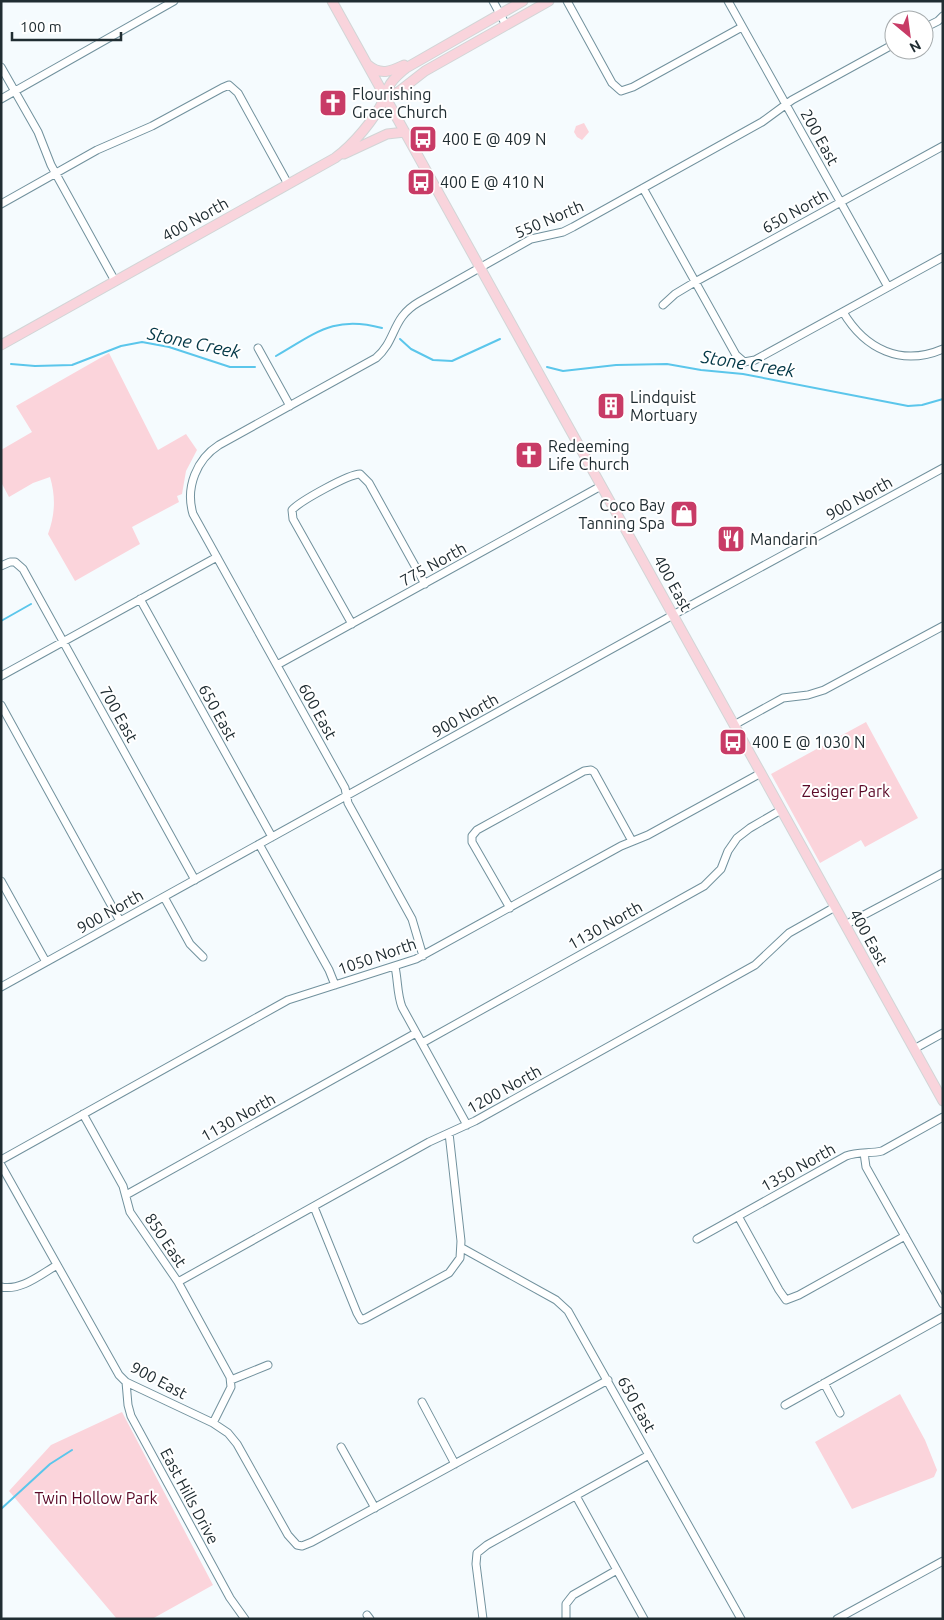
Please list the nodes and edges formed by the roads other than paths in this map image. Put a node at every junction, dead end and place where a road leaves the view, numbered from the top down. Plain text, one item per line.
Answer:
1 (174, 1) edge
2 (332, 1) edge
3 (493, 1) edge
4 (523, 1) edge
5 (549, 1) edge
6 (566, 1) edge
7 (737, 1) edge
8 (729, 3) edge
9 (500, 14) junction
10 (506, 25) junction
11 (742, 26) junction
12 (884, 50) edge
13 (419, 59) junction
14 (368, 65) junction
15 (1, 67) edge
16 (15, 92) junction
17 (385, 97) junction
18 (1, 99) edge
19 (786, 104) junction
20 (405, 132) junction
21 (943, 146) edge
22 (335, 158) junction
23 (56, 173) junction
24 (288, 184) junction
25 (643, 188) junction
26 (841, 202) junction
27 (1, 204) edge
28 (943, 257) edge
29 (480, 267) junction
30 (116, 280) junction
31 (695, 282) junction
32 (888, 287) junction
33 (663, 304) dead end
34 (843, 312) junction
35 (1, 345) edge
36 (258, 348) dead end
37 (943, 349) edge
38 (290, 406) junction
39 (943, 468) edge
40 (194, 480) joint
41 (602, 486) junction
42 (217, 557) junction
43 (1, 566) edge
44 (425, 584) junction
45 (140, 600) junction
46 (673, 615) junction
47 (352, 624) junction
48 (943, 626) edge
49 (64, 642) junction
50 (277, 665) junction
51 (1, 676) edge
52 (1, 705) edge
53 (734, 725) junction
54 (761, 773) junction
55 (346, 796) junction
56 (781, 810) junction
57 (272, 837) junction
58 (632, 841) junction
59 (259, 844) junction
60 (942, 874) edge
61 (195, 880) junction
62 (1, 881) edge
63 (164, 897) junction
64 (835, 907) junction
65 (510, 908) junction
66 (120, 921) junction
67 (845, 925) junction
68 (423, 956) junction
69 (203, 957) dead end
70 (46, 962) junction
71 (395, 967) junction
72 (335, 985) junction
73 (1, 987) edge
74 (416, 1033) junction
75 (943, 1033) edge
76 (422, 1043) junction
77 (914, 1049) junction
78 (943, 1101) edge
79 (83, 1114) junction
80 (943, 1117) edge
81 (467, 1125) junction
82 (448, 1133) junction
83 (864, 1153) junction
84 (1, 1160) edge
85 (1, 1165) edge
86 (126, 1195) junction
87 (314, 1207) junction
88 (738, 1216) junction
89 (905, 1236) junction
90 (697, 1239) dead end
91 (462, 1248) junction
92 (57, 1265) junction
93 (178, 1282) junction
94 (1, 1287) edge
95 (943, 1304) edge
96 (943, 1317) edge
97 (268, 1365) dead end
98 (231, 1380) junction
99 (608, 1380) junction
100 (126, 1382) junction
101 (824, 1383) junction
102 (422, 1402) dead end
103 (785, 1404) dead end
104 (840, 1413) dead end
105 (213, 1423) junction
106 (341, 1447) dead end
107 (649, 1455) junction
108 (455, 1464) junction
109 (576, 1496) junction
110 (375, 1508) junction
111 (943, 1560) edge
112 (617, 1570) junction
113 (244, 1619) edge
114 (483, 1619) edge
115 (566, 1619) edge
116 (644, 1619) edge
117 (741, 1619) edge
118 (836, 1619) edge

1 - 16 street
2 - 14 main road, 400 East
3 - 9 street
4 - 9 main road, 400 North
5 - 10 main road, 400 North
6 - 11 street
7 - 8 street
8 - 11 street, 200 East
9 - 10 street
9 - 13 main road, 400 North
10 - 17 main road, 400 North
11 - 19 street, 200 East
12 - 19 street, 550 North
13 - 14 main road
13 - 17 main road, 400 North
14 - 17 main road, 400 East
15 - 16 street
16 - 18 street
16 - 23 street
17 - 20 main road, 400 East
17 - 22 main road, 400 North
19 - 25 street, 550 North
19 - 26 street, 200 East
20 - 22 main road
20 - 29 main road, 400 East
21 - 26 street, 650 North
22 - 24 main road, 400 North
23 - 24 street
23 - 27 street
23 - 30 street
24 - 30 main road, 400 North
25 - 29 street, 550 North
25 - 31 street
26 - 31 street, 650 North
26 - 32 street, 200 East
28 - 32 street
29 - 38 street, 550 North
29 - 41 main road, 400 East
30 - 35 main road, 400 North
31 - 33 street, 650 North
31 - 34 street
32 - 34 street
34 - 37 street
36 - 38 street
38 - 40 street, 550 North
39 - 46 street, 900 North
40 - 42 street, 600 East
41 - 44 street, 775 North
41 - 46 main road, 400 East
42 - 45 street
42 - 50 street, 600 East
43 - 49 street, 700 East
44 - 47 street, 775 North
44 - 47 street
45 - 49 street
45 - 57 street, 650 East
46 - 53 main road, 400 East
46 - 55 street, 900 North
47 - 50 street, 775 North
48 - 53 street
49 - 51 street
49 - 61 street, 700 East
50 - 55 street, 600 East
52 - 66 street
53 - 54 main road, 400 East
54 - 56 main road, 400 East
54 - 58 street, 1050 North
55 - 57 street, 900 North
55 - 68 street, 600 East
56 - 64 main road, 400 East
56 - 76 street, 1130 North
57 - 59 street, 900 North
58 - 65 street, 1050 North
58 - 65 street
59 - 61 street, 900 North
59 - 72 street
60 - 67 street
61 - 63 street, 900 North
62 - 70 street
63 - 66 street, 900 North
63 - 69 street
64 - 67 main road, 400 East
64 - 81 street, 1200 North
65 - 68 street, 1050 North
66 - 70 street, 900 North
67 - 77 main road, 400 East
68 - 71 street, 1050 North
70 - 73 street, 900 North
71 - 72 street, 1050 North
71 - 74 street
72 - 79 street, 1050 North
74 - 76 street
74 - 86 street, 1130 North
75 - 77 street
76 - 81 street
77 - 78 main road, 400 East
79 - 84 street, 1050 North
79 - 86 street, 850 East
80 - 83 street, 1350 North
81 - 82 street, 1200 North
82 - 87 street, 1200 North
82 - 91 street
83 - 88 street, 1350 North
83 - 89 street
85 - 92 street, 900 East
86 - 93 street, 850 East
87 - 91 street
87 - 93 street, 1200 North
88 - 89 street
88 - 90 street, 1350 North
89 - 95 street
91 - 99 street, 650 East
92 - 94 street
92 - 100 street, 900 East
93 - 98 street, 850 East
96 - 101 street
97 - 98 street
98 - 105 street
99 - 107 street, 650 East
99 - 108 street
100 - 105 street, 900 East
100 - 113 street, East Hills Drive
101 - 103 street
101 - 104 street
102 - 108 street
105 - 110 street, 900 East
106 - 110 street
107 - 109 street
107 - 117 street, 650 East
108 - 110 street
109 - 112 street
109 - 114 street
111 - 118 street
112 - 115 street
112 - 116 street

